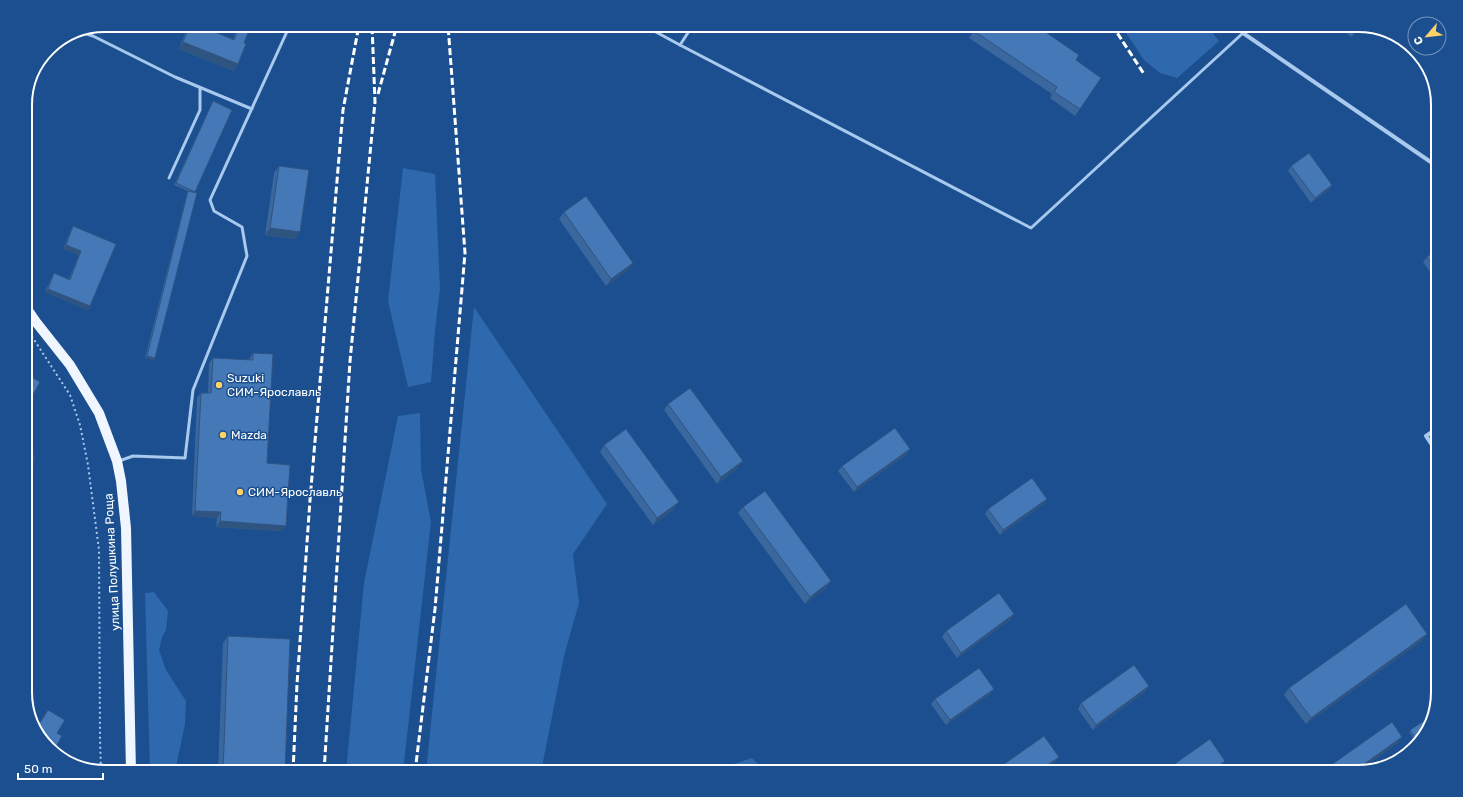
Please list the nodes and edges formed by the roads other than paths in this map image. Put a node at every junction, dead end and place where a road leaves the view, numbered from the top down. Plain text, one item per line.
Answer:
1 (287, 32) edge
2 (656, 32) edge
3 (688, 32) edge
4 (1243, 33) joint
5 (87, 34) edge
6 (680, 45) junction
7 (200, 88) junction
8 (252, 109) junction
9 (1431, 162) edge
10 (169, 178) dead end
11 (32, 316) edge
12 (1431, 433) edge
13 (1431, 444) edge
14 (117, 461) junction
15 (131, 765) edge

1 - 8 lane
2 - 6 lane
3 - 6 lane
4 - 6 lane
4 - 9 street
5 - 7 lane
7 - 8 lane
7 - 10 lane
8 - 14 lane
11 - 14 main road, улица Полушкина Роща
12 - 13 street
14 - 15 main road, улица Полушкина Роща

